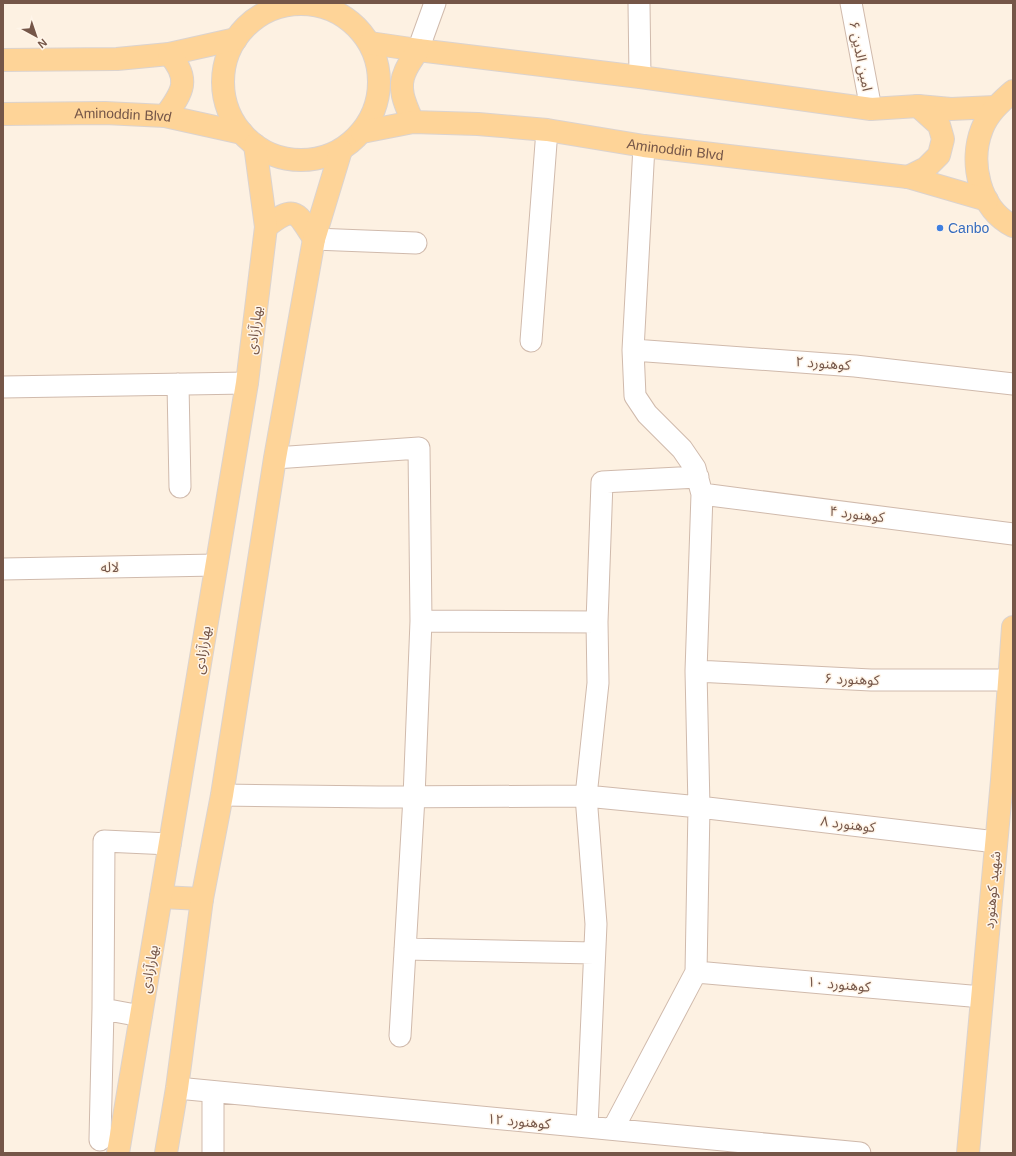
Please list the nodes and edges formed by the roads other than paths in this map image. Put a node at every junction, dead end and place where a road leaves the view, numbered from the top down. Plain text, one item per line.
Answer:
1 (435, 3) edge
2 (639, 3) edge
3 (851, 3) edge
4 (264, 8) edge
5 (342, 10) edge
6 (236, 39) junction
7 (370, 43) junction
8 (418, 50) junction
9 (169, 54) junction
10 (3, 60) edge
11 (640, 77) junction
12 (1013, 91) edge
13 (918, 106) junction
14 (995, 107) junction
15 (871, 109) junction
16 (3, 114) edge
17 (165, 116) junction
18 (413, 122) junction
19 (547, 130) junction
20 (362, 132) junction
21 (248, 139) junction
22 (644, 146) junction
23 (341, 150) junction
24 (908, 177) junction
25 (987, 200) junction
26 (266, 227) junction
27 (1012, 230) edge
28 (314, 239) junction
29 (416, 243) dead end
30 (531, 341) dead end
31 (633, 350) junction
32 (247, 383) junction
33 (178, 384) junction
34 (1013, 384) edge
35 (3, 387) edge
36 (275, 458) junction
37 (700, 486) junction
38 (180, 488) dead end
39 (1013, 534) edge
40 (216, 565) junction
41 (3, 569) edge
42 (421, 620) junction
43 (597, 622) junction
44 (1013, 627) edge
45 (696, 671) junction
46 (1009, 680) junction
47 (222, 795) junction
48 (586, 796) junction
49 (414, 797) junction
50 (700, 807) junction
51 (996, 842) junction
52 (170, 844) junction
53 (161, 897) junction
54 (202, 899) junction
55 (405, 949) junction
56 (594, 953) junction
57 (696, 972) junction
58 (982, 997) junction
59 (102, 1009) junction
60 (141, 1016) junction
61 (400, 1036) dead end
62 (177, 1088) junction
63 (213, 1092) junction
64 (586, 1127) junction
65 (613, 1129) junction
66 (100, 1140) dead end
67 (118, 1153) edge
68 (166, 1153) edge
69 (212, 1153) edge
70 (860, 1153) edge
71 (968, 1153) edge

1 - 8 street
2 - 11 street
3 - 15 street, امین الدین ۶
4 - 5 main road
4 - 6 main road
5 - 7 main road
6 - 9 main road
6 - 21 main road
7 - 8 main road
7 - 20 main road
8 - 11 main road
8 - 18 main road
9 - 10 main road
9 - 17 main road
11 - 15 main road
12 - 14 main road
13 - 14 main road
13 - 15 main road
13 - 24 main road
14 - 25 main road
16 - 17 main road, Aminoddin Blvd
17 - 21 main road, Aminoddin Blvd
18 - 19 main road, Aminoddin Blvd
18 - 20 main road, Aminoddin Blvd
19 - 22 main road, Aminoddin Blvd
19 - 30 street
20 - 23 main road, Aminoddin Blvd
21 - 23 main road, Aminoddin Blvd
21 - 26 main road, بهارآزادی
22 - 24 main road, Aminoddin Blvd
22 - 31 street
23 - 28 main road
24 - 25 main road, Aminoddin Blvd
25 - 27 main road
26 - 28 main road
26 - 32 main road, بهارآزادی
28 - 29 street
28 - 36 main road
31 - 34 street, کوهنورد ۲
31 - 37 street
32 - 33 street
32 - 40 main road, بهارآزادی
33 - 35 street
33 - 38 street
36 - 42 street
36 - 47 main road
37 - 39 street, کوهنورد ۴
37 - 43 street, کوهنورد ۴
37 - 45 street
40 - 41 street, لاله
40 - 52 main road, بهارآزادی
42 - 43 street
42 - 49 street
43 - 48 street
44 - 46 main road, شهید کوهنورد
45 - 46 street, کوهنورد ۶
45 - 50 street
46 - 51 main road, شهید کوهنورد
47 - 49 street, کوهنورد ۸
47 - 54 main road
48 - 49 street, کوهنورد ۸
48 - 50 street, کوهنورد ۸
48 - 56 street
49 - 55 street
50 - 51 street, کوهنورد ۸
50 - 57 street
51 - 58 main road, شهید کوهنورد
52 - 53 main road, بهارآزادی
52 - 59 street
53 - 54 main road
53 - 60 main road, بهارآزادی
54 - 62 main road
55 - 56 street
55 - 61 street
56 - 64 street
57 - 58 street, کوهنورد ۱۰
57 - 65 street
58 - 71 main road, شهید کوهنورد
59 - 60 street
59 - 66 street
60 - 67 main road, بهارآزادی
62 - 63 street, کوهنورد ۱۲
62 - 68 main road
63 - 64 street, کوهنورد ۱۲
63 - 69 street
64 - 65 street, کوهنورد ۱۲
65 - 70 street, کوهنورد ۱۲

